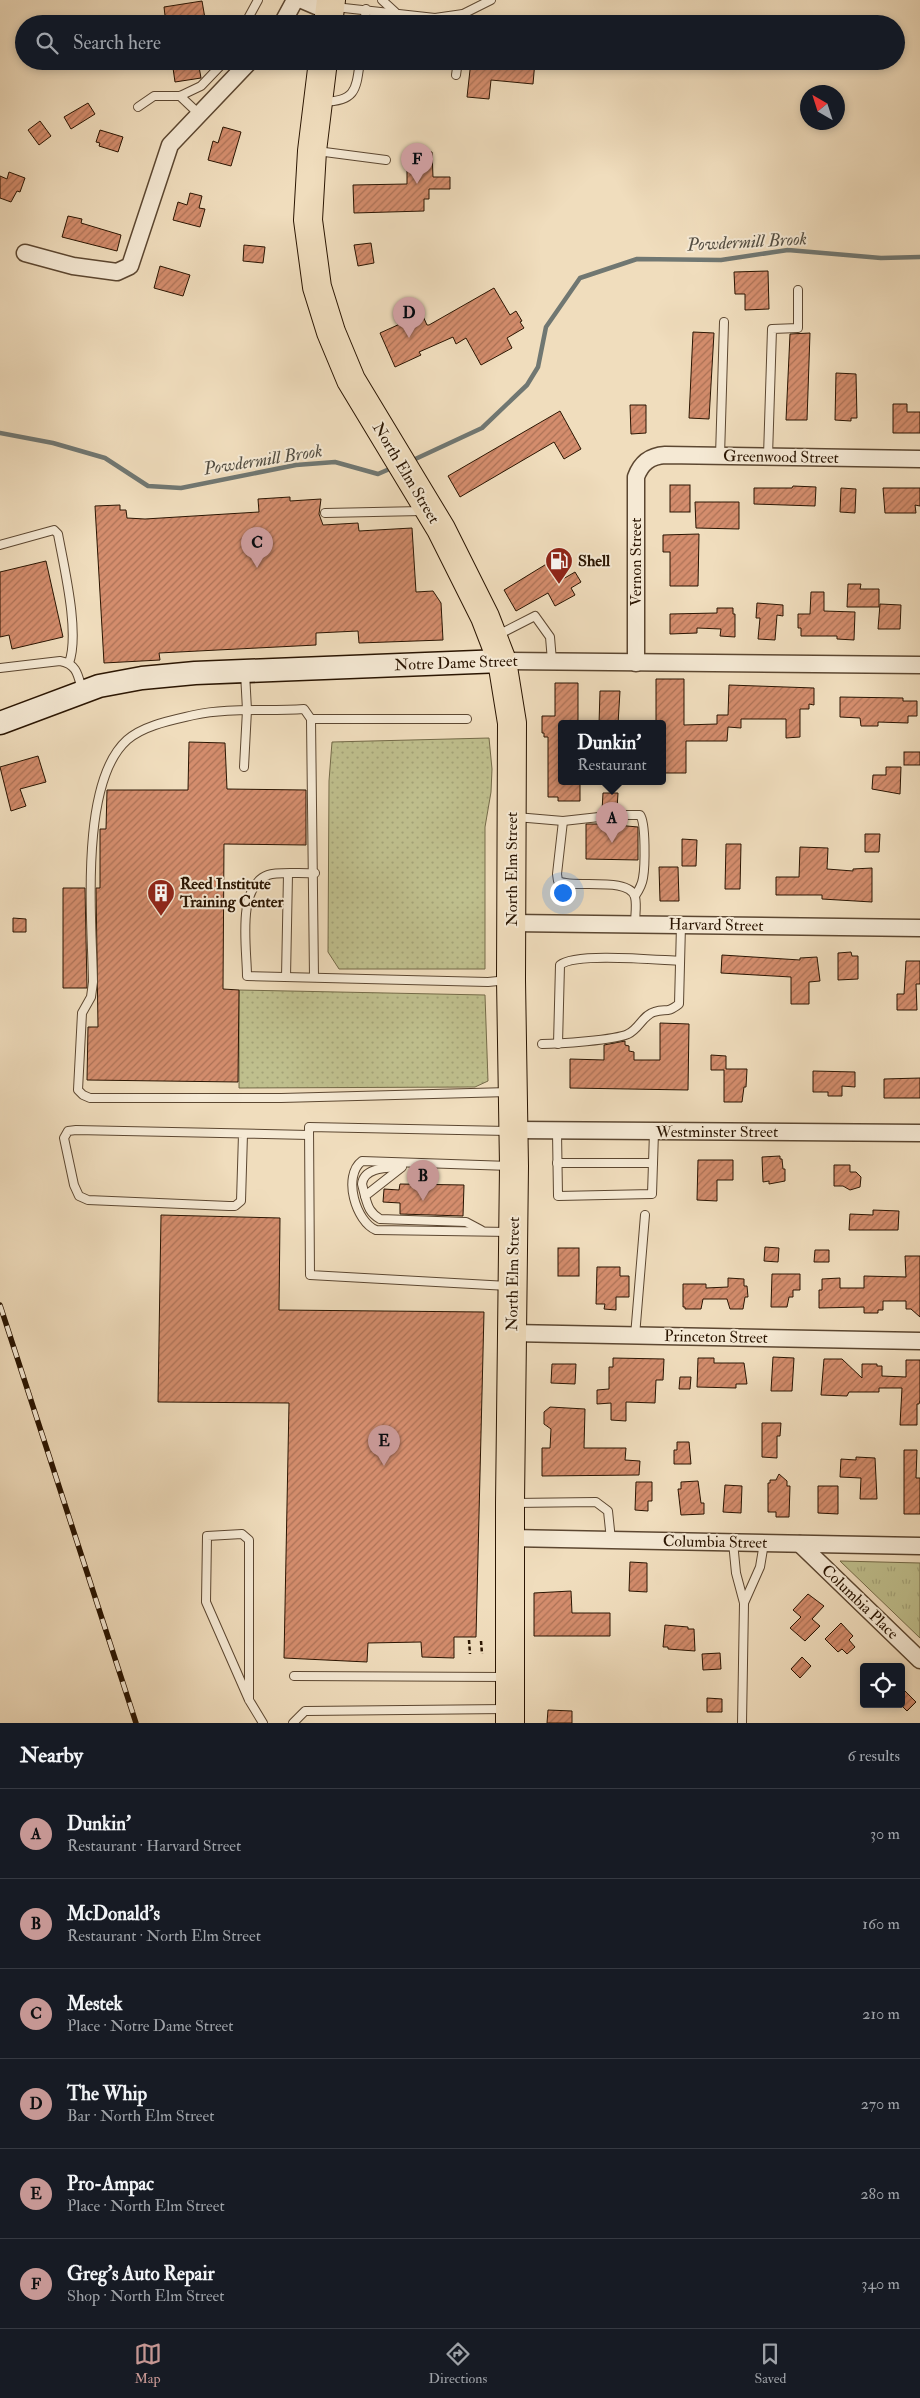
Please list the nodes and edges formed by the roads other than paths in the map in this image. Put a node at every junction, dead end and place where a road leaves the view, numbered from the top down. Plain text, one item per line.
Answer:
1 (258, 0) edge
2 (295, 0) edge
3 (302, 0) edge
4 (382, 0) edge
5 (491, 0) edge
6 (366, 9) junction
7 (330, 11) edge
8 (394, 12) junction
9 (463, 14) joint
10 (250, 15) edge
11 (287, 15) edge
12 (365, 15) edge
13 (414, 15) edge
14 (456, 15) edge
15 (216, 70) edge
16 (240, 70) edge
17 (322, 70) edge
18 (359, 70) edge
19 (457, 70) edge
20 (456, 75) dead end
21 (180, 96) junction
22 (318, 102) junction
23 (138, 107) dead end
24 (200, 114) junction
25 (312, 151) junction
26 (386, 160) dead end
27 (25, 253) dead end
28 (798, 290) dead end
29 (724, 322) dead end
30 (720, 456) junction
31 (768, 456) junction
32 (920, 459) edge
33 (644, 463) joint
34 (429, 511) junction
35 (324, 513) dead end
36 (0, 545) edge
37 (498, 649) junction
38 (552, 660) junction
39 (69, 663) junction
40 (636, 663) junction
41 (920, 665) edge
42 (0, 668) edge
43 (245, 671) junction
44 (82, 692) junction
45 (246, 710) junction
46 (467, 719) dead end
47 (311, 720) junction
48 (0, 723) edge
49 (244, 767) dead end
50 (512, 816) junction
51 (563, 821) junction
52 (315, 873) junction
53 (288, 874) junction
54 (635, 896) junction
55 (511, 923) junction
56 (635, 924) junction
57 (681, 925) junction
58 (920, 928) edge
59 (680, 961) junction
60 (286, 977) junction
61 (314, 977) junction
62 (511, 980) junction
63 (542, 1044) dead end
64 (558, 1044) junction
65 (514, 1092) junction
66 (514, 1130) junction
67 (557, 1132) junction
68 (654, 1132) junction
69 (920, 1133) edge
70 (242, 1134) junction
71 (309, 1135) junction
72 (558, 1163) junction
73 (653, 1163) junction
74 (427, 1164) junction
75 (514, 1166) junction
76 (402, 1167) junction
77 (365, 1196) junction
78 (645, 1215) dead end
79 (483, 1231) junction
80 (513, 1232) junction
81 (513, 1287) junction
82 (512, 1333) junction
83 (635, 1336) junction
84 (920, 1341) edge
85 (510, 1503) junction
86 (510, 1538) junction
87 (612, 1540) junction
88 (733, 1542) junction
89 (764, 1543) junction
90 (800, 1544) junction
91 (920, 1546) edge
92 (744, 1603) junction
93 (920, 1660) edge
94 (294, 1676) dead end
95 (511, 1677) junction
96 (249, 1700) junction
97 (511, 1716) edge
98 (263, 1723) edge
99 (294, 1723) edge
100 (742, 1723) edge

1 - 10 lane
2 - 11 street
3 - 7 street
4 - 8 lane
5 - 9 lane
6 - 7 lane
6 - 8 lane
6 - 12 lane
8 - 13 lane
9 - 14 lane
15 - 21 lane
16 - 24 street
17 - 22 highway, North Elm Street
18 - 22 lane
19 - 20 lane
21 - 23 lane
21 - 24 lane
22 - 25 highway, North Elm Street
24 - 27 street
25 - 26 lane
25 - 34 highway, North Elm Street
28 - 31 lane
29 - 30 lane
30 - 31 street, Greenwood Street
30 - 33 street, Greenwood Street
31 - 32 street, Greenwood Street
33 - 40 street, Vernon Street
34 - 35 lane
34 - 37 highway, North Elm Street
36 - 39 lane
37 - 38 street, Notre Dame Street
37 - 38 lane
37 - 43 main road, Notre Dame Street
37 - 50 highway, North Elm Street
38 - 40 street, Notre Dame Street
39 - 42 lane
39 - 44 lane
40 - 41 street, Notre Dame Street
43 - 44 main road, Notre Dame Street
43 - 45 lane
44 - 48 main road, Notre Dame Street
45 - 47 lane
45 - 49 lane
45 - 65 lane
46 - 47 lane
47 - 52 lane
50 - 51 lane
50 - 55 highway, North Elm Street
51 - 54 lane
51 - 54 lane
52 - 53 lane
52 - 61 lane
53 - 60 lane
53 - 60 lane
54 - 56 lane
55 - 56 street, Harvard Street
55 - 62 highway, North Elm Street
56 - 57 street, Harvard Street
57 - 58 street, Harvard Street
57 - 59 lane
59 - 64 lane
59 - 64 lane
60 - 61 lane
61 - 62 lane
62 - 65 highway, North Elm Street
63 - 64 lane
65 - 66 highway, North Elm Street
66 - 67 street, Westminster Street
66 - 71 lane
66 - 75 highway, North Elm Street
67 - 68 street, Westminster Street
67 - 72 lane
68 - 69 street, Westminster Street
68 - 73 lane
70 - 70 lane
70 - 71 lane
71 - 81 lane
72 - 73 lane
72 - 73 lane
74 - 75 lane
74 - 76 lane
74 - 79 lane
75 - 80 highway, North Elm Street
76 - 77 lane
76 - 77 lane
77 - 79 lane
78 - 83 lane
79 - 80 lane
80 - 81 highway, North Elm Street
81 - 82 highway, North Elm Street
82 - 83 street, Princeton Street
82 - 85 highway, North Elm Street
83 - 84 street, Princeton Street
85 - 86 highway, North Elm Street
85 - 87 lane
86 - 87 street, Columbia Street
86 - 95 highway, North Elm Street
87 - 88 street, Columbia Street
88 - 89 street, Columbia Street
88 - 92 lane
89 - 90 street, Columbia Street
89 - 92 lane
90 - 91 street, Columbia Street
90 - 93 street, Columbia Place
92 - 100 lane
94 - 95 lane
95 - 97 highway, North Elm Street
96 - 96 lane
96 - 98 lane
97 - 99 lane

